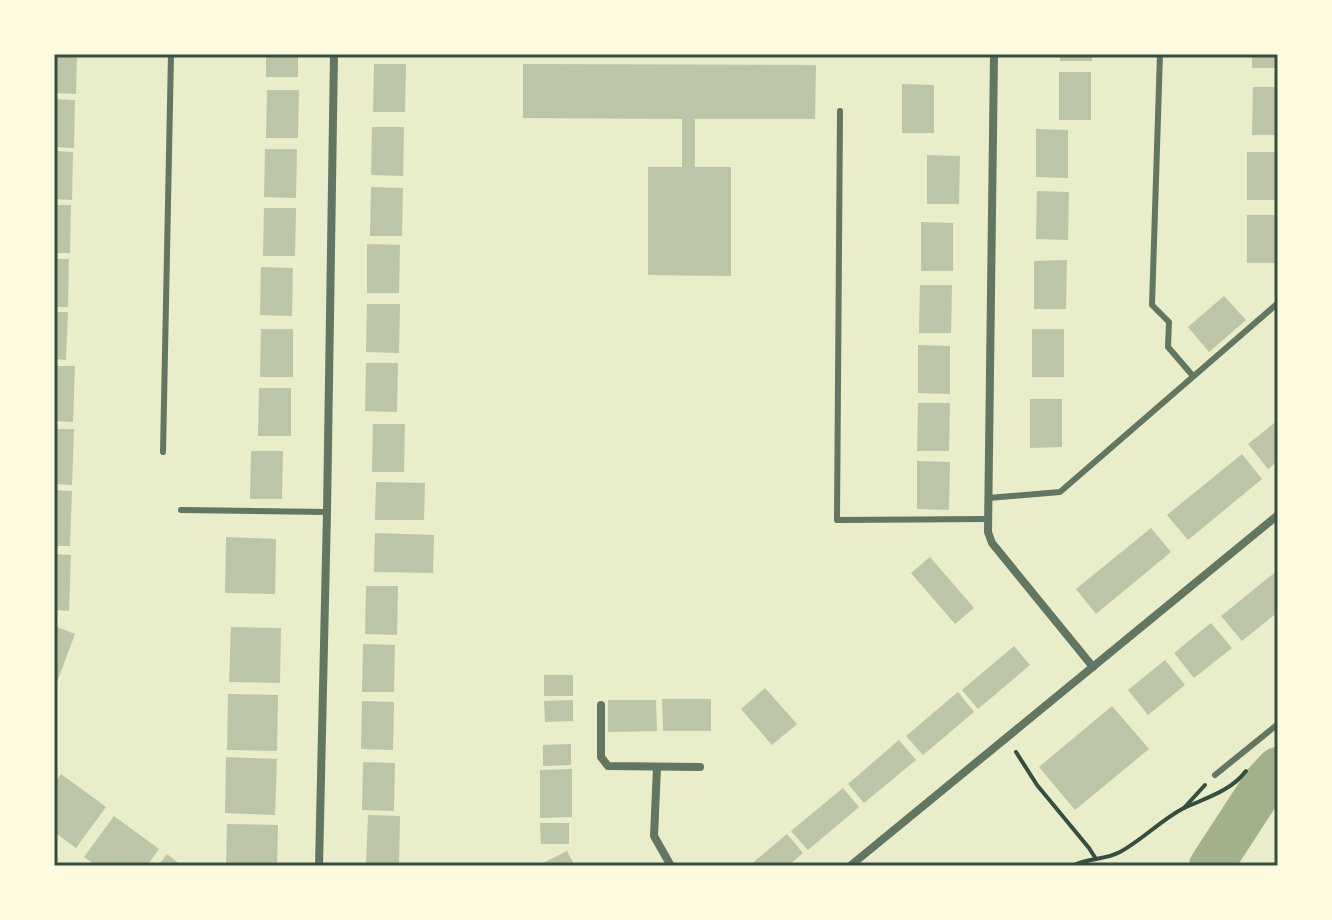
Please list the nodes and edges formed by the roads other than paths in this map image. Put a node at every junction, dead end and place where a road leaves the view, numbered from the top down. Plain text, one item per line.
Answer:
1 (171, 54) edge
2 (334, 54) edge
3 (994, 54) edge
4 (1160, 54) edge
5 (840, 111) dead end
6 (1278, 303) edge
7 (1193, 376) junction
8 (163, 452) dead end
9 (988, 498) junction
10 (181, 510) dead end
11 (327, 512) junction
12 (1278, 515) edge
13 (987, 519) junction
14 (1093, 667) junction
15 (601, 705) dead end
16 (1278, 724) edge
17 (657, 767) junction
18 (700, 767) dead end
19 (1215, 775) road end
20 (319, 866) edge
21 (671, 866) edge
22 (850, 866) edge

1 - 8 lane
2 - 11 street
3 - 9 street
4 - 7 lane
5 - 13 lane
6 - 7 lane
7 - 9 lane
9 - 13 street
10 - 11 lane
11 - 20 street
12 - 14 street
13 - 14 street
14 - 22 street
15 - 17 street
16 - 19 lane
17 - 18 street
17 - 21 street

